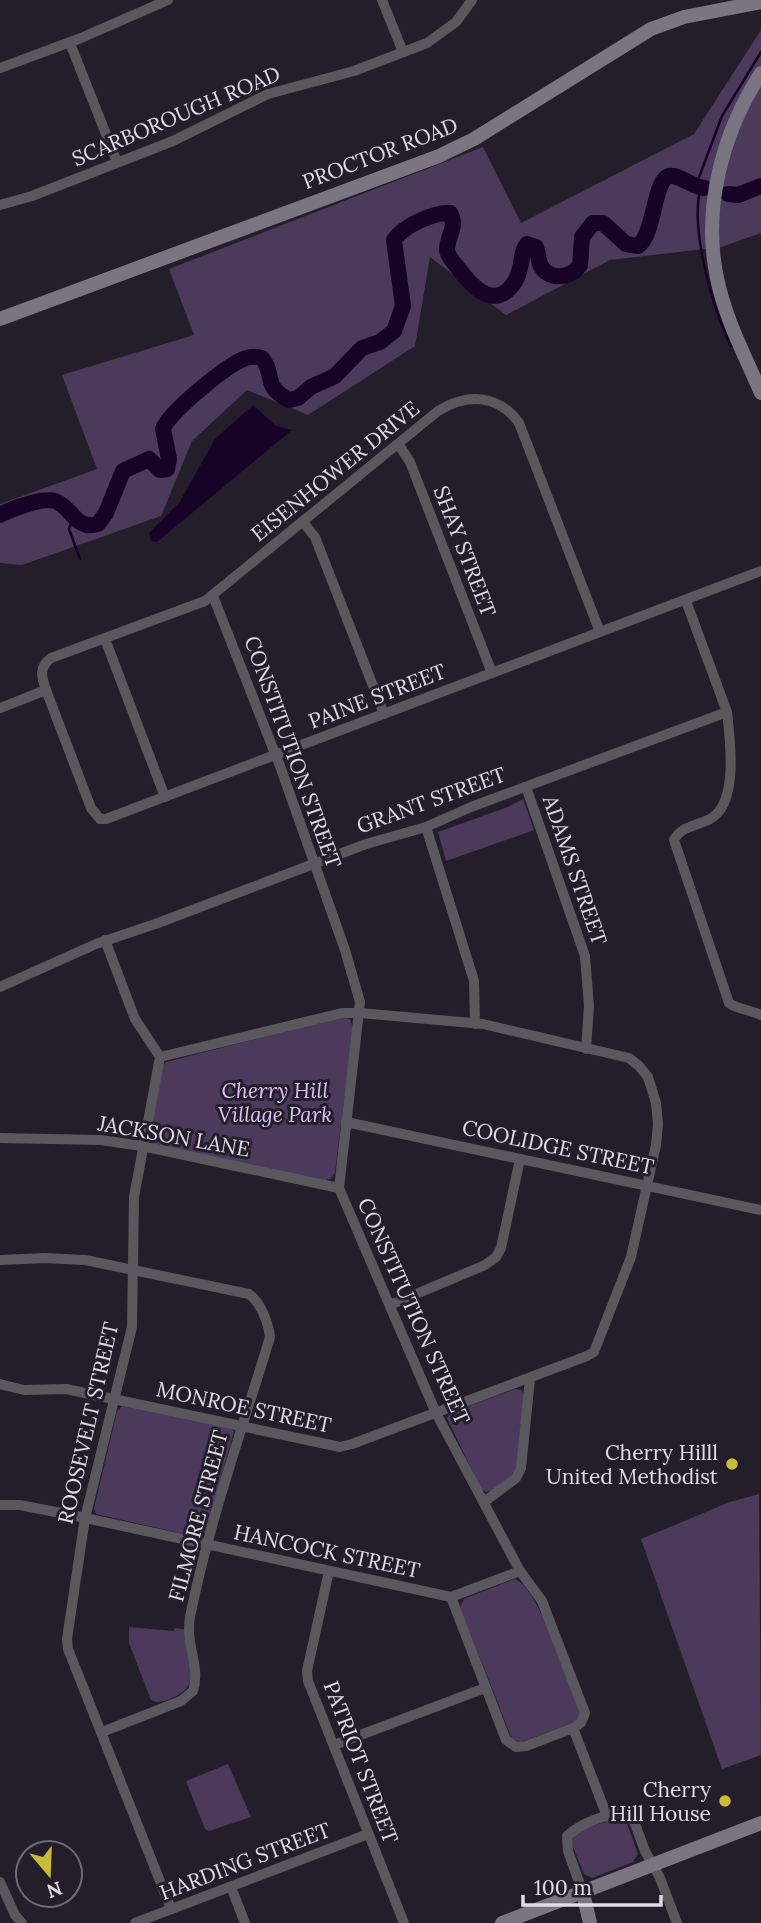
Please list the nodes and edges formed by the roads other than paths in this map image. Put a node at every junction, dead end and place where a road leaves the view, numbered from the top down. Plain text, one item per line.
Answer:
1 (168, 0) edge
2 (382, 0) edge
3 (472, 0) edge
4 (761, 2) edge
5 (70, 43) junction
6 (403, 52) junction
7 (0, 68) edge
8 (761, 73) edge
9 (117, 162) junction
10 (0, 205) edge
11 (0, 319) edge
12 (761, 393) edge
13 (399, 445) junction
14 (303, 522) junction
15 (761, 571) edge
16 (213, 596) junction
17 (686, 601) junction
18 (600, 632) junction
19 (105, 639) junction
20 (492, 673) junction
21 (46, 690) junction
22 (0, 708) edge
23 (727, 712) junction
24 (384, 714) junction
25 (276, 756) junction
26 (526, 787) junction
27 (165, 797) junction
28 (426, 827) junction
29 (313, 863) junction
30 (104, 940) junction
31 (0, 987) edge
32 (360, 1013) junction
33 (761, 1015) edge
34 (475, 1024) junction
35 (586, 1049) junction
36 (160, 1057) junction
37 (346, 1122) junction
38 (0, 1138) edge
39 (142, 1146) junction
40 (520, 1159) junction
41 (647, 1186) junction
42 (338, 1188) junction
43 (761, 1210) edge
44 (0, 1260) edge
45 (133, 1270) junction
46 (390, 1306) junction
47 (530, 1379) junction
48 (0, 1384) edge
49 (115, 1399) junction
50 (436, 1413) junction
51 (242, 1426) junction
52 (484, 1502) junction
53 (0, 1505) edge
54 (85, 1518) junction
55 (206, 1545) junction
56 (329, 1571) junction
57 (520, 1571) junction
58 (451, 1597) junction
59 (485, 1688) junction
60 (573, 1728) junction
61 (102, 1732) junction
62 (334, 1745) junction
63 (607, 1816) junction
64 (761, 1823) edge
65 (368, 1835) junction
66 (653, 1865) junction
67 (0, 1882) edge
68 (231, 1887) junction
69 (583, 1893) junction
70 (171, 1909) junction
71 (22, 1923) edge
72 (135, 1923) edge
73 (245, 1923) edge
74 (404, 1923) edge
75 (502, 1923) edge
76 (590, 1923) edge
77 (677, 1923) edge

1 - 5 street
2 - 6 street
3 - 6 street, SCARBOROUGH ROAD
4 - 11 street, PROCTOR ROAD
5 - 7 street
5 - 9 street
6 - 9 street, SCARBOROUGH ROAD
8 - 12 street
9 - 10 street, SCARBOROUGH ROAD
13 - 14 street, EISENHOWER DRIVE
13 - 18 street, EISENHOWER DRIVE
13 - 20 street, SHAY STREET
14 - 16 street, EISENHOWER DRIVE
14 - 24 street
15 - 17 street, PAINE STREET
16 - 19 street, EISENHOWER DRIVE
16 - 25 street, CONSTITUTION STREET
17 - 18 street, PAINE STREET
17 - 23 street
18 - 20 street, PAINE STREET
19 - 21 street, EISENHOWER DRIVE
19 - 27 street
20 - 24 street, PAINE STREET
21 - 22 street
21 - 27 street, PAINE STREET
23 - 26 street, GRANT STREET
23 - 33 street
24 - 25 street, PAINE STREET
25 - 27 street, PAINE STREET
25 - 29 street, CONSTITUTION STREET
26 - 28 street, GRANT STREET
26 - 35 street, ADAMS STREET
28 - 29 street, GRANT STREET
28 - 34 street
29 - 30 street, GRANT STREET
29 - 32 street, CONSTITUTION STREET
30 - 31 street, GRANT STREET
30 - 36 street
32 - 34 street, MONROE STREET
32 - 36 street, MONROE STREET
32 - 37 street, CONSTITUTION STREET
34 - 35 street, MONROE STREET
35 - 41 street, MONROE STREET
36 - 39 street, ROOSEVELT STREET
37 - 40 street, COOLIDGE STREET
37 - 42 street, CONSTITUTION STREET
38 - 39 street, JACKSON LANE
39 - 42 street, JACKSON LANE
39 - 45 street, ROOSEVELT STREET
40 - 41 street, COOLIDGE STREET
40 - 46 street
41 - 43 street, COOLIDGE STREET
41 - 47 street, MONROE STREET
42 - 46 street, CONSTITUTION STREET
44 - 45 street
45 - 49 street, ROOSEVELT STREET
45 - 51 street, FILMORE STREET
46 - 50 street, CONSTITUTION STREET
47 - 50 street, MONROE STREET
47 - 52 street
48 - 49 street, MONROE STREET
49 - 51 street, MONROE STREET
49 - 54 street, ROOSEVELT STREET
50 - 51 street, MONROE STREET
50 - 52 street, CONSTITUTION STREET
51 - 55 street, FILMORE STREET
52 - 57 street, CONSTITUTION STREET
53 - 54 street, HANCOCK STREET
54 - 55 street, HANCOCK STREET
54 - 61 street, ROOSEVELT STREET
55 - 56 street, HANCOCK STREET
55 - 61 street, FILMORE STREET
56 - 58 street, HANCOCK STREET
56 - 62 street, PATRIOT STREET
57 - 58 street
57 - 60 street, CONSTITUTION STREET
58 - 59 street
59 - 60 street
59 - 62 street
60 - 63 street
61 - 70 street, ROOSEVELT STREET
62 - 65 street, PATRIOT STREET
63 - 66 street
63 - 69 street
64 - 66 street
65 - 68 street, HARDING STREET
65 - 74 street, PATRIOT STREET
66 - 69 street
66 - 77 street
67 - 71 street
68 - 70 street, HARDING STREET
68 - 73 street
69 - 75 street
69 - 76 street
70 - 72 street, HARDING STREET

